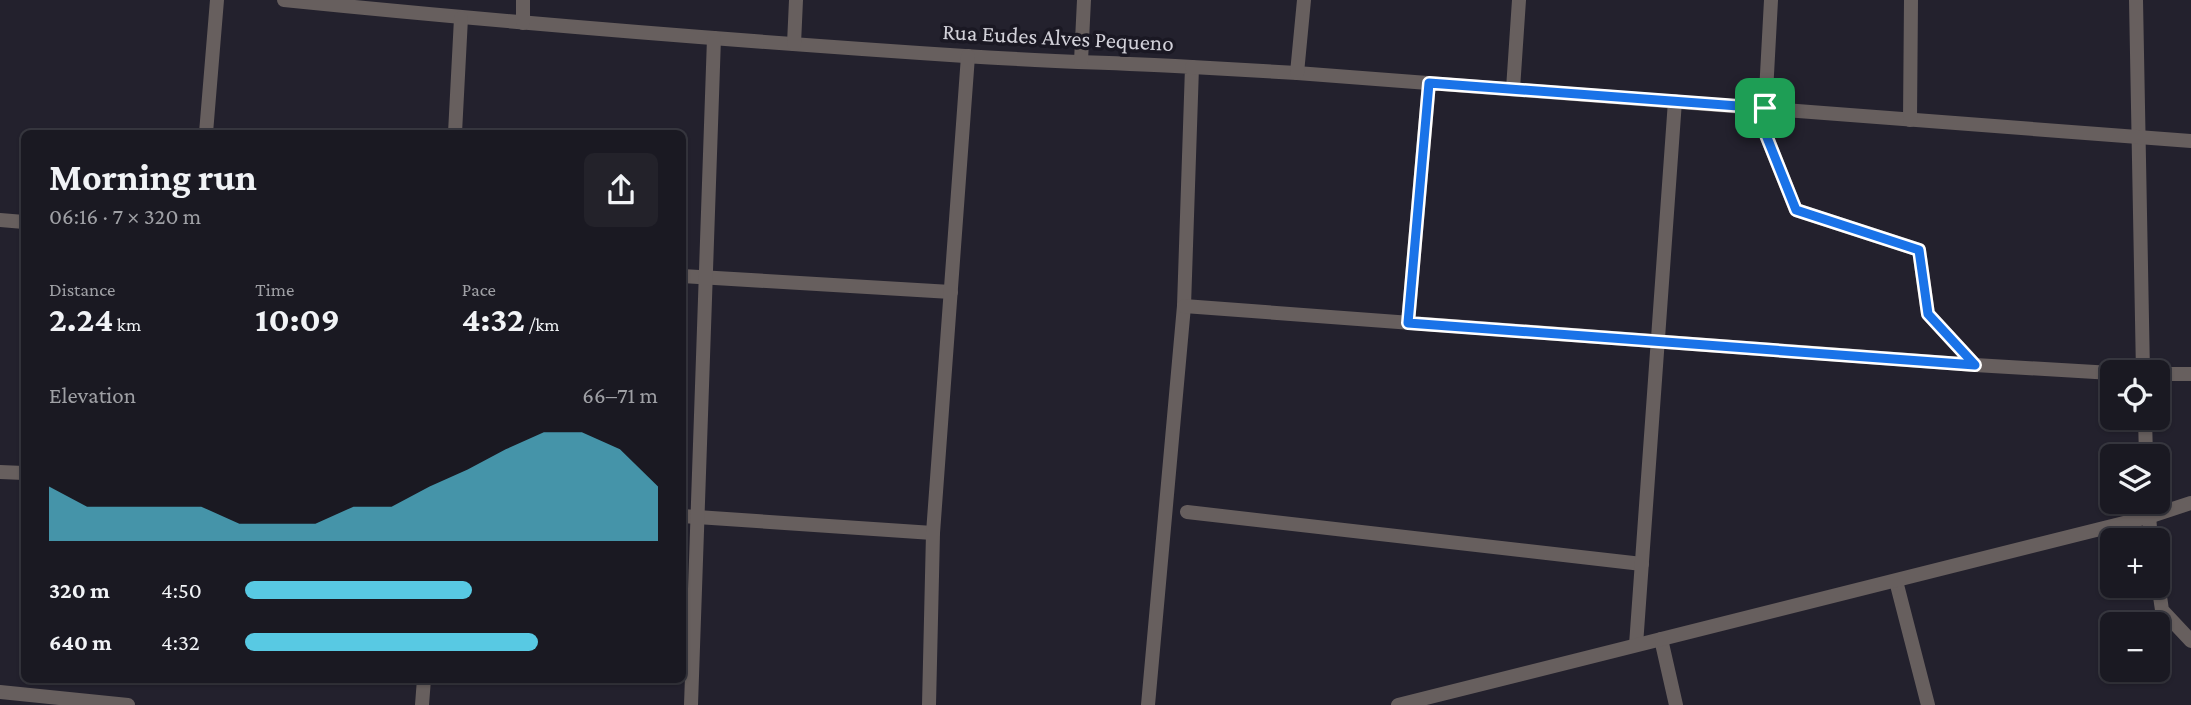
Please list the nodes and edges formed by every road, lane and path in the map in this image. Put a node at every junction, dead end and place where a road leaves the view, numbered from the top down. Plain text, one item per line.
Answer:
1 (217, 0) edge
2 (284, 0) edge
3 (523, 0) edge
4 (796, 0) edge
5 (1084, 0) edge
6 (1304, 0) edge
7 (1519, 0) edge
8 (1771, 0) edge
9 (1910, 0) edge
10 (2136, 0) edge
11 (461, 18) junction
12 (523, 23) junction
13 (714, 38) junction
14 (794, 44) junction
15 (968, 56) junction
16 (1081, 61) junction
17 (1192, 67) junction
18 (1297, 73) junction
19 (1429, 83) junction
20 (1513, 89) junction
21 (1675, 102) junction
22 (1765, 108) junction
23 (1910, 120) junction
24 (206, 130) edge
25 (455, 130) edge
26 (2139, 137) junction
27 (2191, 141) edge
28 (0, 220) edge
29 (21, 222) edge
30 (686, 276) edge
31 (705, 278) junction
32 (951, 292) junction
33 (1184, 306) junction
34 (1408, 323) junction
35 (1659, 342) junction
36 (2143, 360) edge
37 (1975, 365) junction
38 (2100, 372) edge
39 (2170, 374) edge
40 (2191, 374) edge
41 (0, 472) edge
42 (21, 473) edge
43 (2191, 503) edge
44 (2170, 506) edge
45 (1187, 512) dead end
46 (2134, 514) edge
47 (690, 517) edge
48 (933, 533) junction
49 (1642, 564) junction
50 (1896, 580) junction
51 (2160, 598) edge
52 (1661, 639) junction
53 (2191, 641) edge
54 (1636, 645) junction
55 (424, 683) edge
56 (0, 692) edge
57 (1433, 701) edge
58 (128, 705) edge
59 (422, 705) edge
60 (691, 705) edge
61 (929, 705) edge
62 (1149, 705) edge
63 (1398, 705) edge
64 (1676, 705) edge
65 (1928, 705) edge

1 - 24 street
2 - 11 street, Rua Eudes Alves Pequeno
3 - 12 street
4 - 14 street
5 - 16 street
6 - 18 street
7 - 20 street
8 - 22 street
9 - 23 street
10 - 26 street
11 - 12 street, Rua Eudes Alves Pequeno
11 - 25 street
12 - 13 street, Rua Eudes Alves Pequeno
13 - 14 street, Rua Eudes Alves Pequeno
13 - 31 street
14 - 15 street, Rua Eudes Alves Pequeno
15 - 16 street, Rua Eudes Alves Pequeno
15 - 32 street
16 - 17 street, Rua Eudes Alves Pequeno
17 - 18 street
17 - 33 street, Rua Eudes Alves Pequeno
18 - 19 street
19 - 20 street
19 - 34 street
20 - 21 street
21 - 22 street
21 - 35 street
22 - 23 street
22 - 37 street
23 - 26 street
26 - 27 street
26 - 36 street
28 - 29 street
30 - 31 street
31 - 32 street
31 - 47 street
32 - 48 street
33 - 34 street
33 - 62 street, Rua Eudes Alves Pequeno
34 - 35 street
35 - 37 street
35 - 49 street
37 - 38 street
39 - 40 street
41 - 42 street
43 - 44 street
45 - 49 street
46 - 50 street
47 - 48 street
47 - 60 street
48 - 61 street
49 - 54 street
50 - 52 street
50 - 65 street
51 - 53 street
52 - 54 street
52 - 64 street
54 - 57 street
55 - 59 street
56 - 58 street
57 - 63 street

